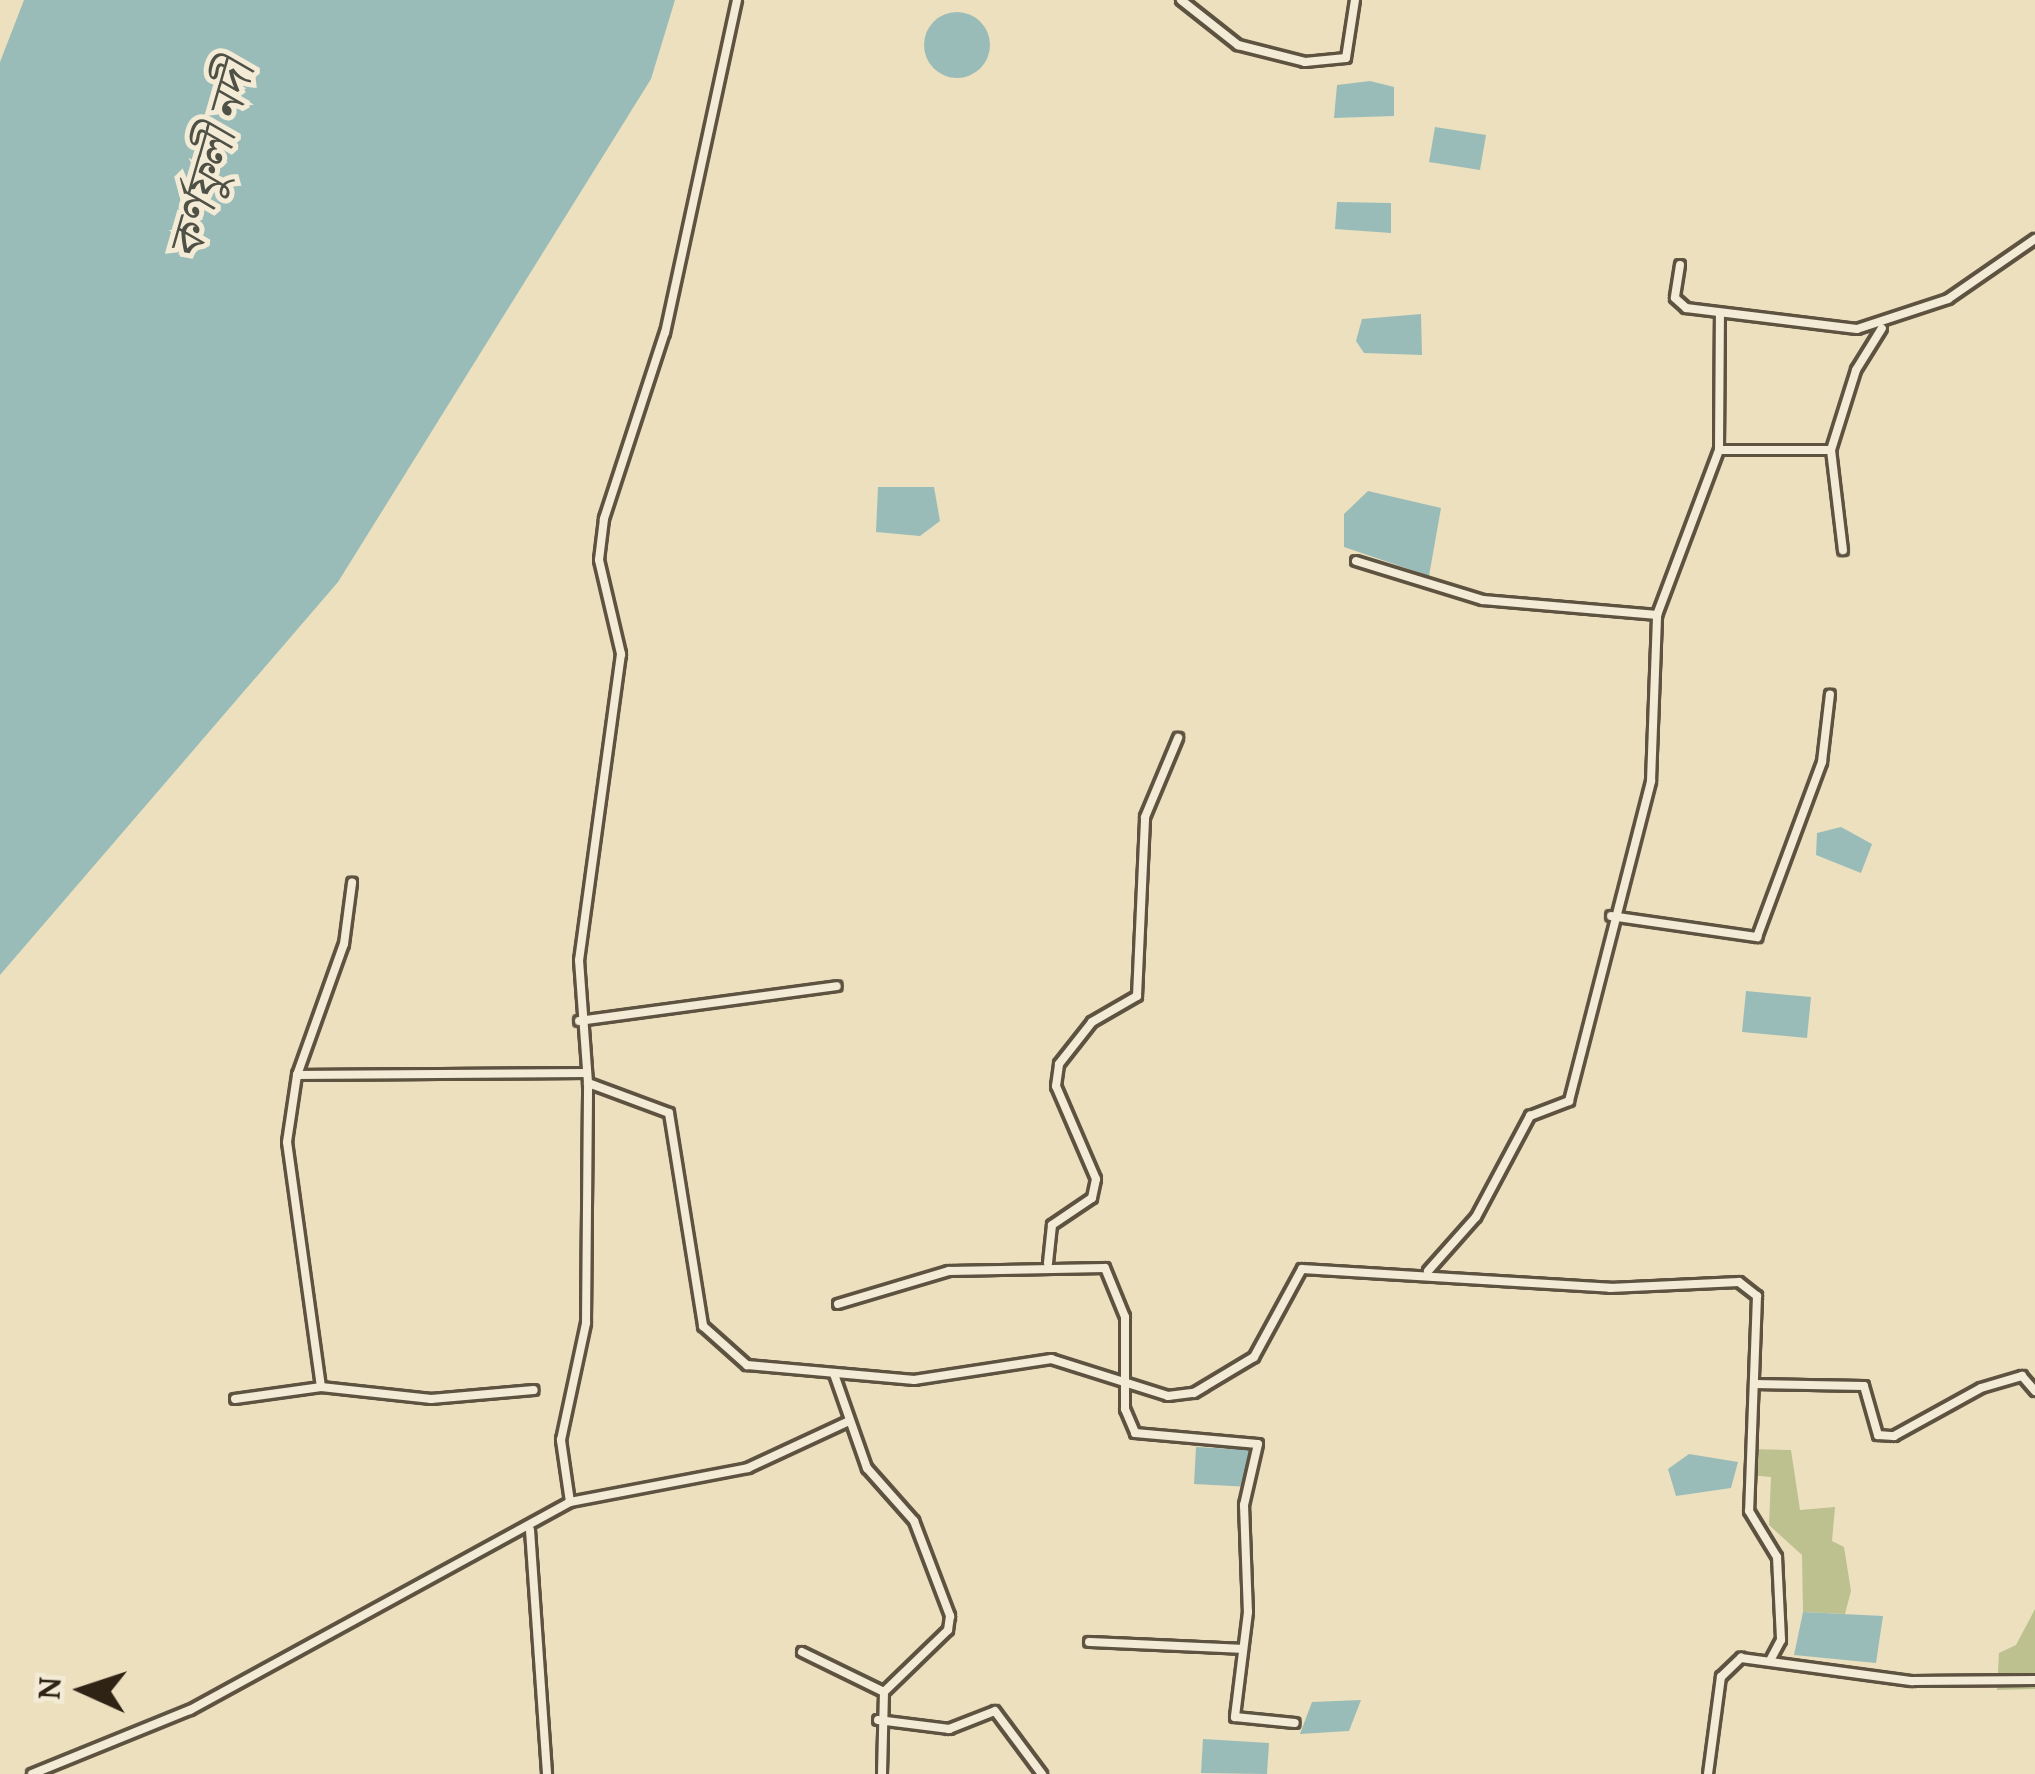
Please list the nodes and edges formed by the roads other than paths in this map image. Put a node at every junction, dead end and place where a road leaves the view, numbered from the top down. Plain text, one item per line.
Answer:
1 (737, 0) edge
2 (1181, 0) edge
3 (1355, 0) edge
4 (2035, 239) edge
5 (1680, 265) dead end
6 (1720, 314) junction
7 (1882, 327) junction
8 (1720, 450) junction
9 (1831, 450) junction
10 (1843, 550) dead end
11 (1356, 562) dead end
12 (1657, 615) junction
13 (1830, 694) dead end
14 (1178, 738) dead end
15 (352, 883) dead end
16 (1611, 916) junction
17 (836, 986) dead end
18 (580, 1021) junction
19 (297, 1075) junction
20 (585, 1078) junction
21 (1048, 1264) junction
22 (1427, 1271) junction
23 (838, 1304) dead end
24 (834, 1374) junction
25 (1124, 1382) junction
26 (1754, 1384) junction
27 (321, 1387) junction
28 (533, 1390) dead end
29 (2035, 1391) edge
30 (235, 1399) dead end
31 (847, 1422) junction
32 (569, 1502) junction
33 (530, 1530) junction
34 (1089, 1642) dead end
35 (1241, 1649) junction
36 (802, 1652) dead end
37 (1770, 1661) junction
38 (2035, 1680) edge
39 (884, 1692) junction
40 (877, 1720) junction
41 (1295, 1723) dead end
42 (32, 1774) edge
43 (547, 1774) edge
44 (882, 1774) edge
45 (1042, 1774) edge
46 (1708, 1774) edge

1 - 18 street
2 - 3 street
4 - 7 street
5 - 6 street
6 - 7 street
6 - 8 street
7 - 9 street
8 - 9 street
8 - 12 street
9 - 10 street
11 - 12 street
12 - 16 street
13 - 16 street
14 - 21 street
15 - 19 street
16 - 22 street
17 - 18 street
18 - 20 street
19 - 20 street
19 - 27 street
20 - 24 street
20 - 32 street
21 - 23 street
21 - 25 street
22 - 25 street
22 - 26 street
24 - 25 street
24 - 31 street
25 - 35 street
26 - 29 street
26 - 37 street
27 - 28 street
27 - 30 street
31 - 32 street
31 - 39 street
32 - 33 street
33 - 42 street
33 - 43 street
34 - 35 street
35 - 41 street
36 - 39 street
37 - 38 street
37 - 46 street
39 - 40 street
40 - 44 street
40 - 45 street

